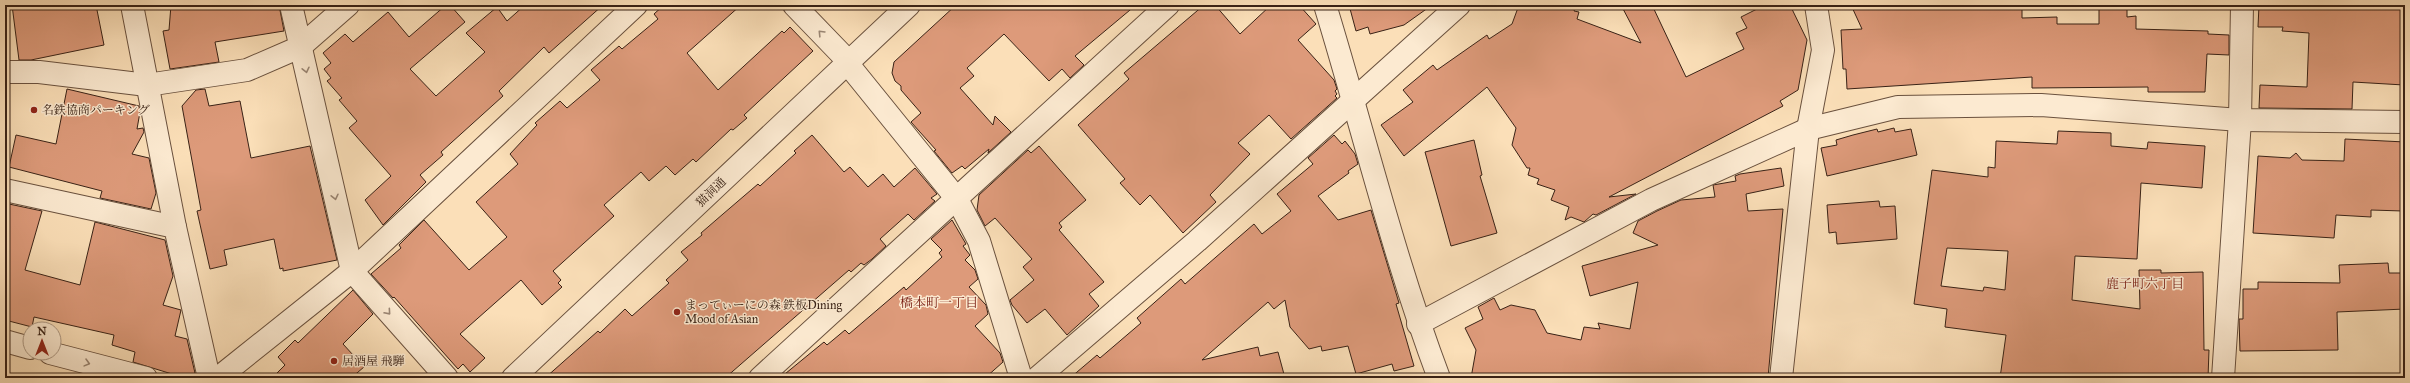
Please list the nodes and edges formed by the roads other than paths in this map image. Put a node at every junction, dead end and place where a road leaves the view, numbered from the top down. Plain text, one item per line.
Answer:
1 (132, 5) edge
2 (292, 5) edge
3 (348, 5) edge
4 (636, 5) edge
5 (794, 5) edge
6 (909, 5) edge
7 (1168, 5) edge
8 (1325, 5) edge
9 (1459, 5) edge
10 (1816, 5) edge
11 (2242, 5) edge
12 (300, 47) junction
13 (848, 62) junction
14 (5, 72) edge
15 (147, 85) junction
16 (1354, 101) junction
17 (2240, 120) junction
18 (2405, 122) edge
19 (1808, 129) junction
20 (5, 190) edge
21 (957, 199) junction
22 (175, 227) junction
23 (352, 271) junction
24 (1418, 324) junction
25 (5, 341) edge
26 (22, 346) edge
27 (62, 356) edge
28 (146, 378) edge
29 (209, 378) edge
30 (218, 378) edge
31 (447, 378) edge
32 (513, 378) edge
33 (760, 378) edge
34 (1021, 378) edge
35 (1037, 378) edge
36 (1439, 378) edge
37 (1780, 378) edge
38 (2223, 378) edge

1 - 15 street
2 - 12 street
3 - 12 street
4 - 23 street
13 -> 5 street
6 - 13 street, 猫洞通
7 - 21 street
8 - 16 street
9 - 16 street
10 - 19 street
11 - 17 street
12 - 15 street
12 -> 23 street
13 - 21 street
13 - 32 street, 猫洞通
14 - 15 street
15 - 22 street
16 - 24 street
16 - 35 street
17 - 18 street
17 - 19 street
17 - 38 street
19 - 24 street
19 - 37 street
20 - 22 street
21 - 33 street
21 - 34 street
22 - 29 street
23 - 30 street
23 -> 31 street
24 - 36 street
25 - 26 street
27 -> 28 street

